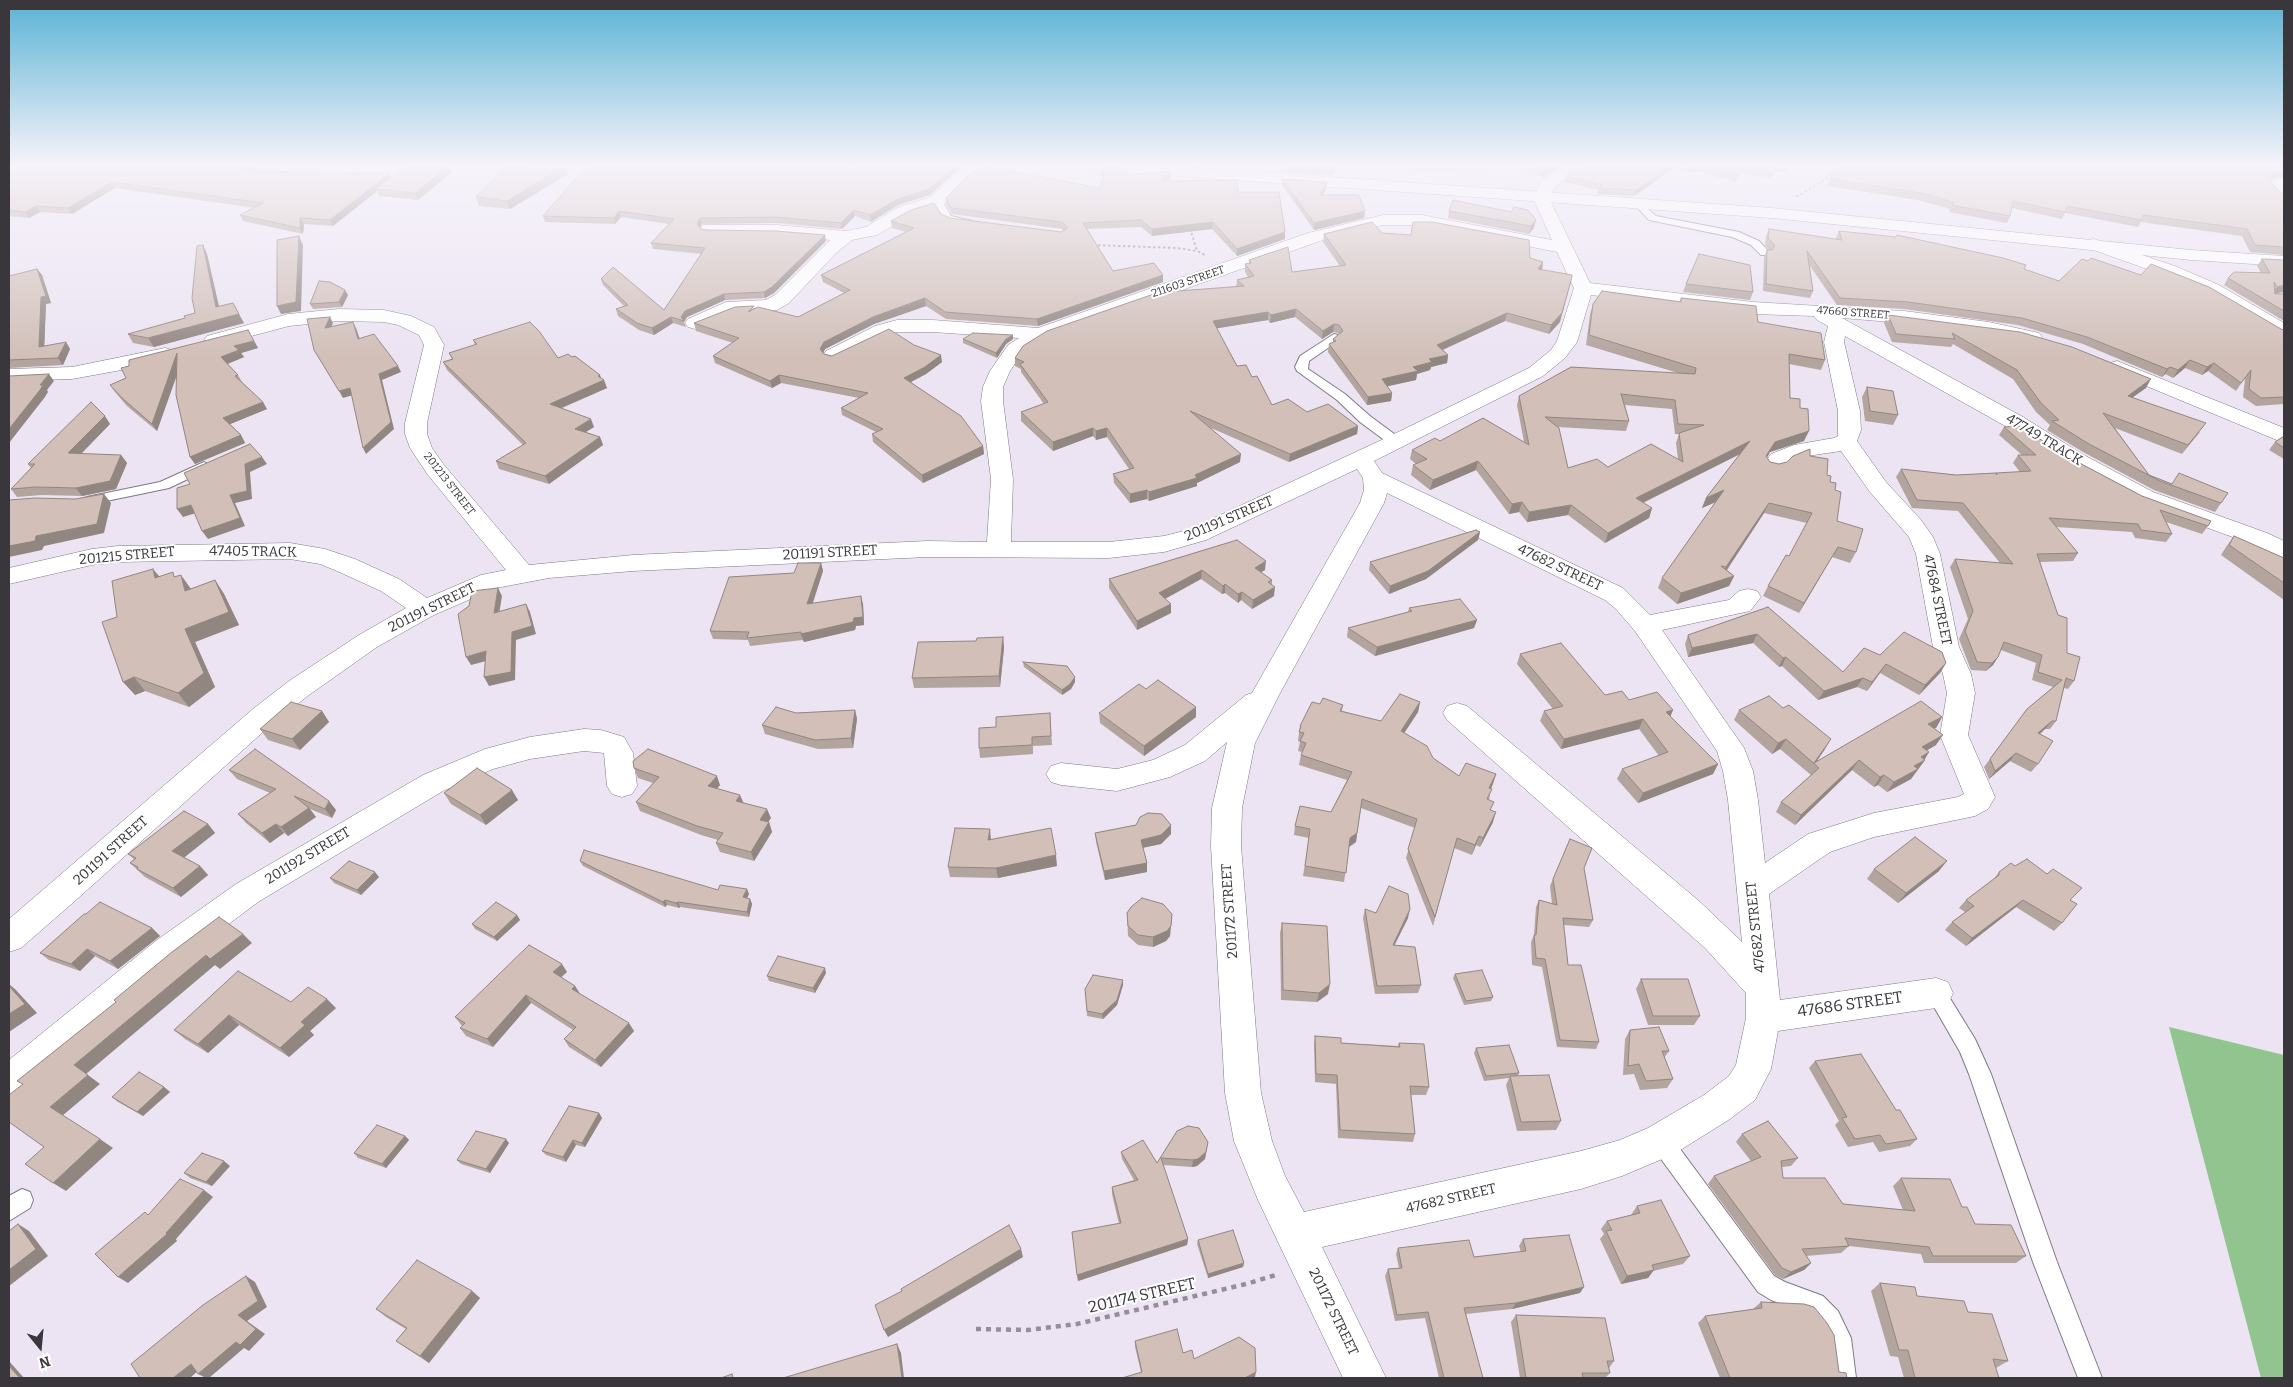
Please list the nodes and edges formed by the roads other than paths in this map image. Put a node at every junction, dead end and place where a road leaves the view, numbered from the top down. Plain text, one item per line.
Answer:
1 (709, 229) edge
2 (875, 229) edge
3 (1342, 229) edge
4 (1470, 229) edge
5 (1556, 229) edge
6 (1708, 229) edge
7 (1935, 229) edge
8 (846, 236) junction
9 (2094, 244) junction
10 (1566, 248) junction
11 (1765, 252) edge
12 (2284, 261) edge
13 (1583, 288) junction
14 (1814, 310) junction
15 (694, 323) edge
16 (1838, 323) junction
17 (2284, 332) edge
18 (1040, 334) junction
19 (1334, 338) edge
20 (2052, 343) edge
21 (833, 355) edge
22 (2102, 361) edge
23 (9, 375) edge
24 (2284, 436) edge
25 (1396, 442) junction
26 (1846, 442) junction
27 (214, 462) edge
28 (1774, 465) edge
29 (1368, 468) junction
30 (72, 502) edge
31 (998, 548) junction
32 (2284, 551) edge
33 (187, 552) joint
34 (523, 574) junction
35 (9, 576) edge
36 (1748, 597) dead end
37 (425, 609) junction
38 (1644, 625) junction
39 (1265, 695) junction
40 (1457, 714) dead end
41 (1061, 774) dead end
42 (622, 786) dead end
43 (1752, 889) junction
44 (9, 938) edge
45 (1936, 993) joint
46 (1763, 1003) junction
47 (9, 1082) edge
48 (1660, 1141) junction
49 (1294, 1234) junction
50 (1365, 1378) edge
51 (1844, 1378) edge
52 (2090, 1378) edge

1 - 8 street
2 - 8 street
3 - 18 street, 211603 STREET
4 - 10 street, 211603 STREET
5 - 10 street
6 - 11 lane
7 - 9 street
8 - 15 street
9 - 12 street
9 - 17 street
10 - 13 street
13 - 14 street, 47660 STREET
13 - 25 street, 201191 STREET
14 - 16 street, 47749 TRACK
14 - 20 street, 47660 STREET
16 - 26 street
16 - 32 street, 47749 TRACK
18 - 21 street
18 - 31 street, 211603 STREET
19 - 25 lane
22 - 24 street
23 - 34 street, 201213 STREET
25 - 29 street, 201191 STREET
26 - 28 street
26 - 43 street, 47684 STREET
27 - 30 lane
29 - 31 street, 201191 STREET
29 - 38 street, 47682 STREET
29 - 39 street, 201172 STREET
31 - 34 street, 201191 STREET
33 - 35 street, 201215 STREET
33 - 37 street, 47405 TRACK
34 - 37 street, 201191 STREET
36 - 38 street
37 - 44 street, 201191 STREET
38 - 43 street, 47682 STREET
39 - 41 street
39 - 49 street, 201172 STREET
40 - 46 street
42 - 47 street, 201192 STREET
43 - 46 street, 47682 STREET
45 - 46 street, 47686 STREET
45 - 52 lane
46 - 48 street, 47682 STREET
48 - 49 street, 47682 STREET
48 - 51 lane
49 - 50 street, 201172 STREET

